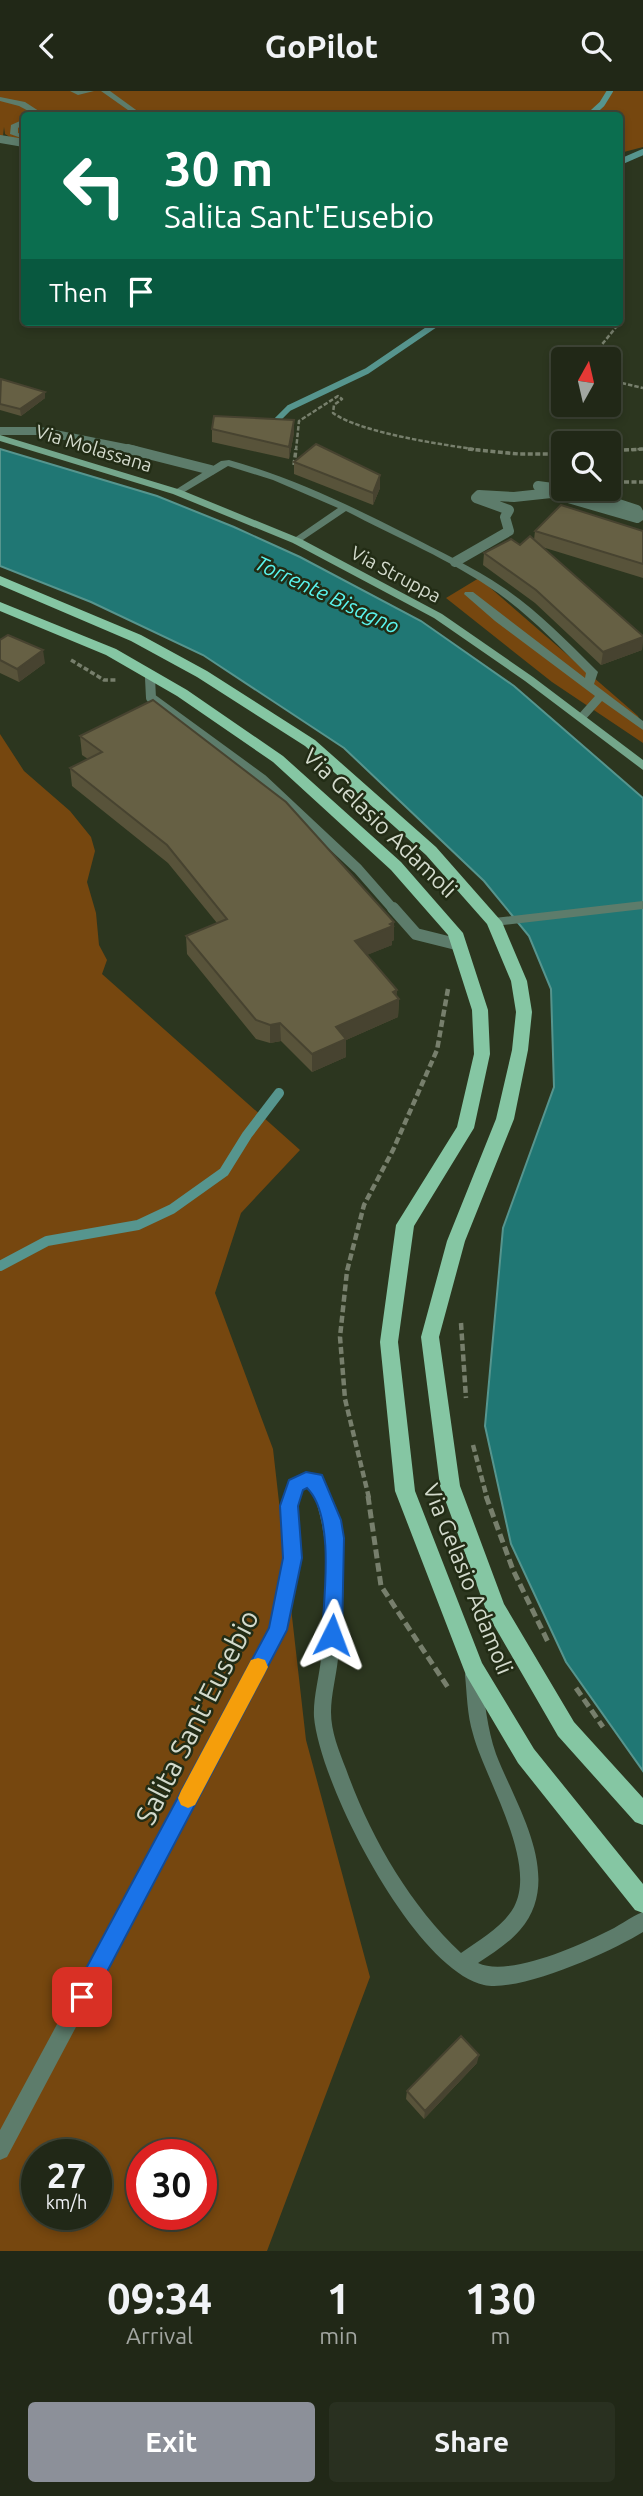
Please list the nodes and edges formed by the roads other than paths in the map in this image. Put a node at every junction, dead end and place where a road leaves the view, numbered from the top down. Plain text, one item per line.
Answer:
1 (74, 91) edge
2 (90, 91) edge
3 (105, 91) edge
4 (0, 99) edge
5 (36, 112) edge
6 (135, 112) edge
7 (20, 123) dead end
8 (21, 137) edge
9 (0, 139) edge
10 (21, 142) edge
11 (0, 431) edge
12 (0, 438) edge
13 (211, 470) junction
14 (538, 486) dead end
15 (177, 492) junction
16 (345, 506) junction
17 (516, 538) dead end
18 (296, 541) junction
19 (458, 564) junction
20 (0, 580) edge
21 (502, 591) junction
22 (469, 594) dead end
23 (0, 606) edge
24 (489, 611) junction
25 (150, 678) dead end
26 (588, 685) junction
27 (601, 696) junction
28 (581, 718) junction
29 (643, 726) edge
30 (643, 765) edge
31 (643, 905) edge
32 (500, 922) junction
33 (460, 945) junction
34 (473, 1668) junction
35 (643, 1814) edge
36 (643, 1902) edge
37 (643, 1921) edge
38 (461, 1964) junction
39 (0, 2150) edge

1 - 2 street
3 - 6 street
4 - 5 street
7 - 8 street
9 - 10 lane
11 - 13 lane
12 - 15 main road, Via Molassana
13 - 15 street
13 - 16 street
14 - 19 lane
15 - 18 main road, Via Struppa
16 - 18 street
16 - 19 street
17 - 19 lane
18 - 28 main road, Via Struppa
19 - 21 street
20 - 32 main road, Via Gelasio Adamoli
21 - 24 street
21 - 26 street
22 - 24 street, Via Struppa
23 - 33 main road, Via Gelasio Adamoli
24 - 26 street, Via Struppa
25 - 33 lane
26 - 27 street, Via Struppa
27 - 28 street
27 - 29 street, Via Struppa
28 - 30 main road, Via Struppa
31 - 32 street
32 - 35 main road, Via Gelasio Adamoli
33 - 34 main road, Via Gelasio Adamoli
34 - 36 main road, Via Gelasio Adamoli
34 - 38 street
37 - 38 street, Salita Sant'Eusebio
38 - 39 street, Salita Sant'Eusebio

